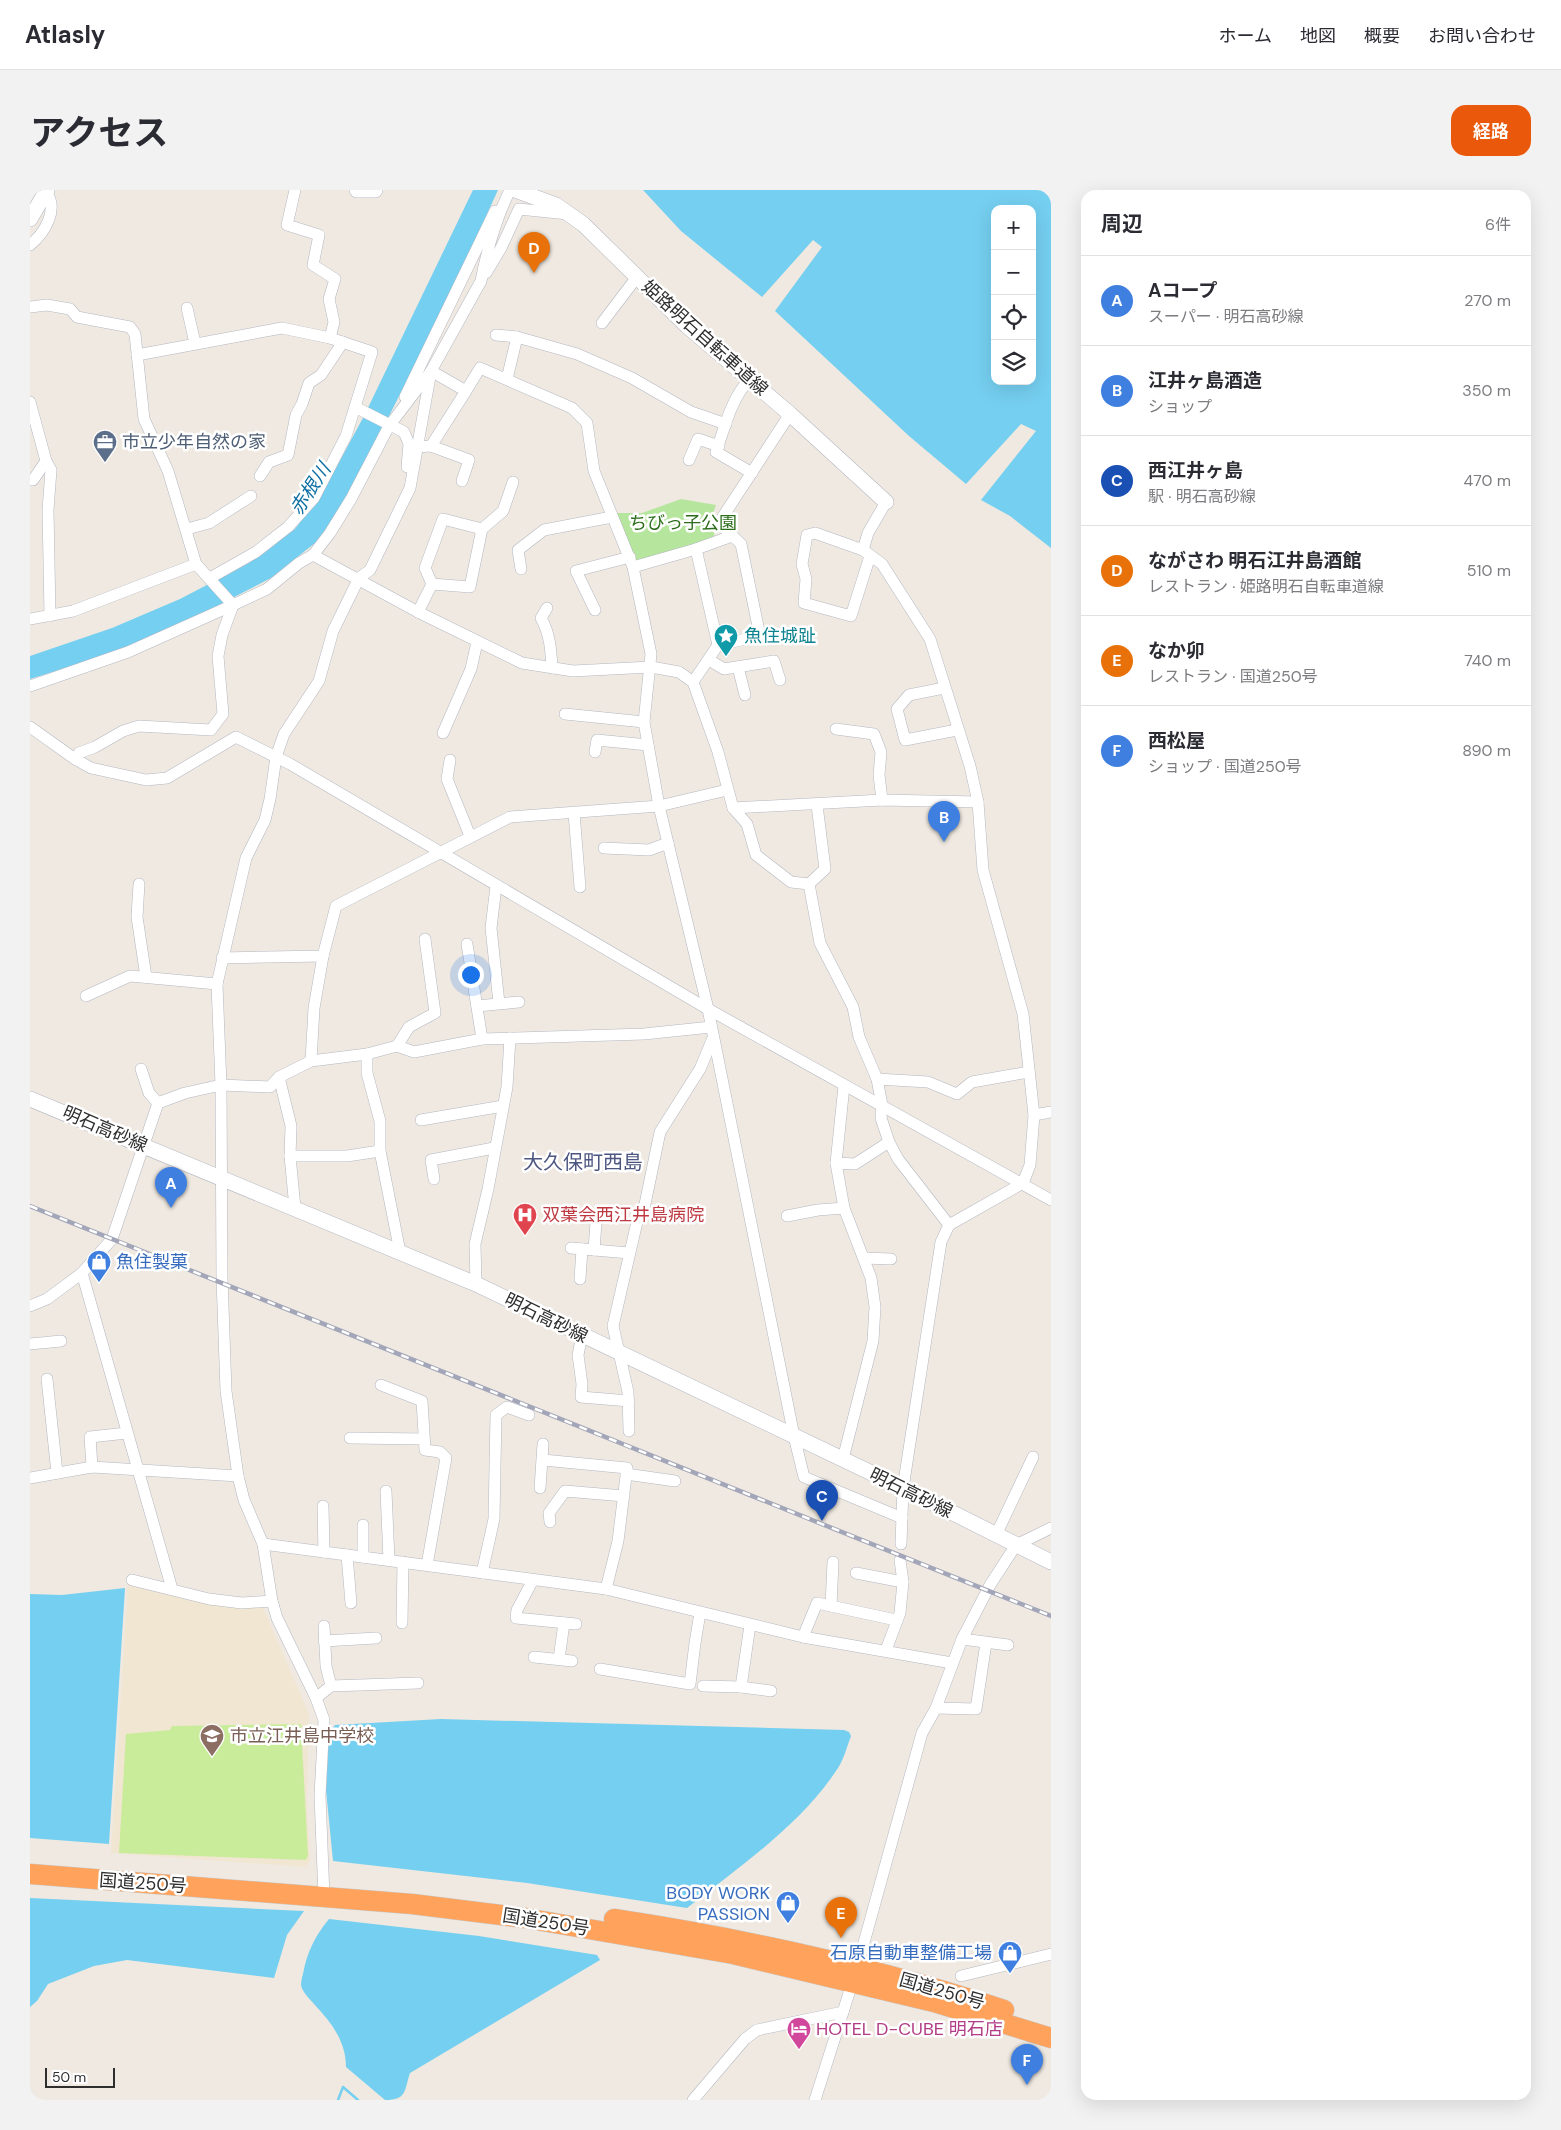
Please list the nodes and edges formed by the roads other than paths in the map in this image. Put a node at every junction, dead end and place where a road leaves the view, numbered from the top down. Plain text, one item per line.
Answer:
1 (295, 190) edge
2 (357, 190) edge
3 (375, 190) edge
4 (510, 190) edge
5 (515, 190) edge
6 (46, 191) edge
7 (502, 206) junction
8 (572, 215) junction
9 (30, 219) edge
10 (30, 245) edge
11 (637, 277) junction
12 (482, 281) junction
13 (30, 307) edge
14 (187, 308) dead end
15 (602, 323) dead end
16 (496, 335) dead end
17 (517, 337) junction
18 (330, 338) junction
19 (343, 342) junction
20 (195, 343) junction
21 (137, 355) junction
22 (431, 371) junction
23 (507, 379) junction
24 (750, 379) junction
25 (466, 391) junction
26 (30, 402) edge
27 (355, 407) junction
28 (790, 414) junction
29 (32, 419) edge
30 (392, 422) junction
31 (726, 424) junction
32 (431, 446) junction
33 (718, 446) junction
34 (417, 447) junction
35 (689, 460) dead end
36 (46, 461) junction
37 (752, 474) junction
38 (260, 476) dead end
39 (30, 480) edge
40 (462, 481) dead end
41 (513, 482) dead end
42 (410, 488) junction
43 (252, 496) dead end
44 (886, 502) joint
45 (612, 517) junction
46 (482, 528) junction
47 (187, 530) junction
48 (732, 536) junction
49 (696, 549) junction
50 (866, 553) junction
51 (313, 555) junction
52 (632, 562) junction
53 (196, 564) junction
54 (522, 569) dead end
55 (210, 578) junction
56 (359, 578) junction
57 (432, 584) junction
58 (233, 605) junction
59 (547, 608) dead end
60 (595, 610) dead end
61 (418, 612) junction
62 (50, 616) junction
63 (30, 619) edge
64 (477, 642) junction
65 (718, 645) junction
66 (709, 660) junction
67 (651, 667) junction
68 (738, 667) junction
69 (552, 668) junction
70 (780, 680) dead end
71 (693, 682) junction
72 (30, 686) edge
73 (944, 688) junction
74 (745, 695) dead end
75 (565, 714) dead end
76 (644, 722) junction
77 (30, 727) edge
78 (836, 729) dead end
79 (957, 730) junction
80 (443, 733) dead end
81 (648, 745) junction
82 (594, 752) dead end
83 (276, 757) junction
84 (74, 759) junction
85 (450, 760) dead end
86 (728, 790) junction
87 (882, 800) junction
88 (978, 802) junction
89 (817, 805) junction
90 (659, 806) junction
91 (733, 808) junction
92 (574, 813) junction
93 (470, 836) junction
94 (668, 843) junction
95 (604, 848) dead end
96 (440, 853) junction
97 (139, 884) dead end
98 (809, 884) junction
99 (496, 886) junction
100 (580, 887) dead end
101 (425, 939) dead end
102 (467, 944) dead end
103 (323, 956) junction
104 (222, 958) junction
105 (146, 977) junction
106 (217, 984) junction
107 (86, 996) dead end
108 (519, 1002) dead end
109 (499, 1003) junction
110 (477, 1006) junction
111 (708, 1009) junction
112 (712, 1032) junction
113 (510, 1038) junction
114 (482, 1039) junction
115 (397, 1046) junction
116 (367, 1054) junction
117 (311, 1060) junction
118 (141, 1069) dead end
119 (1029, 1072) junction
120 (280, 1076) junction
121 (876, 1079) junction
122 (221, 1085) junction
123 (844, 1086) junction
124 (30, 1099) edge
125 (158, 1103) junction
126 (882, 1105) junction
127 (503, 1106) junction
128 (1051, 1112) edge
129 (1034, 1115) junction
130 (421, 1120) dead end
131 (889, 1142) junction
132 (143, 1146) junction
133 (494, 1148) junction
134 (380, 1151) junction
135 (290, 1156) junction
136 (836, 1163) junction
137 (223, 1178) junction
138 (434, 1178) dead end
139 (1023, 1183) junction
140 (1051, 1200) edge
141 (295, 1208) junction
142 (844, 1208) junction
143 (787, 1216) dead end
144 (596, 1222) dead end
145 (949, 1225) junction
146 (582, 1249) junction
147 (400, 1252) junction
148 (629, 1253) junction
149 (864, 1258) junction
150 (891, 1259) dead end
151 (82, 1273) junction
152 (580, 1279) dead end
153 (476, 1284) junction
154 (30, 1306) edge
155 (582, 1336) junction
156 (61, 1341) dead end
157 (30, 1344) edge
158 (619, 1353) junction
159 (47, 1379) dead end
160 (381, 1385) dead end
161 (628, 1401) junction
162 (529, 1415) dead end
163 (629, 1431) dead end
164 (127, 1433) junction
165 (794, 1436) junction
166 (350, 1438) dead end
167 (424, 1439) junction
168 (543, 1444) dead end
169 (1033, 1457) dead end
170 (542, 1460) junction
171 (843, 1460) junction
172 (92, 1467) junction
173 (139, 1471) junction
174 (57, 1473) junction
175 (626, 1474) junction
176 (238, 1476) junction
177 (30, 1478) edge
178 (675, 1481) dead end
179 (540, 1488) dead end
180 (903, 1488) junction
181 (386, 1491) dead end
182 (624, 1496) junction
183 (323, 1506) dead end
184 (902, 1518) junction
185 (550, 1522) dead end
186 (363, 1525) dead end
187 (1051, 1528) edge
188 (996, 1536) junction
189 (263, 1544) junction
190 (901, 1544) dead end
191 (1016, 1546) junction
192 (324, 1552) junction
193 (347, 1555) junction
194 (363, 1557) junction
195 (389, 1560) junction
196 (900, 1560) dead end
197 (402, 1562) junction
198 (832, 1562) dead end
199 (1051, 1562) edge
200 (426, 1565) junction
201 (482, 1573) junction
202 (856, 1573) dead end
203 (132, 1580) dead end
204 (532, 1580) junction
205 (903, 1582) junction
206 (172, 1589) junction
207 (606, 1589) junction
208 (272, 1601) junction
209 (351, 1603) dead end
210 (831, 1606) junction
211 (700, 1613) junction
212 (896, 1620) junction
213 (402, 1623) dead end
214 (564, 1623) junction
215 (576, 1624) dead end
216 (750, 1625) junction
217 (324, 1626) dead end
218 (803, 1637) junction
219 (376, 1638) dead end
220 (962, 1639) junction
221 (324, 1641) junction
222 (986, 1644) junction
223 (1008, 1645) dead end
224 (886, 1650) junction
225 (534, 1657) dead end
226 (559, 1659) junction
227 (572, 1661) dead end
228 (952, 1663) junction
229 (600, 1669) dead end
230 (418, 1683) dead end
231 (331, 1686) junction
232 (703, 1686) dead end
233 (741, 1687) junction
234 (771, 1691) dead end
235 (316, 1698) junction
236 (936, 1708) junction
237 (30, 1864) edge
238 (30, 1874) edge
239 (325, 1891) junction
240 (1051, 1954) edge
241 (855, 1975) junction
242 (961, 1976) dead end
243 (843, 2012) junction
244 (1051, 2025) edge
245 (1051, 2038) edge
246 (692, 2100) edge
247 (816, 2100) edge

1 - 18 street
2 - 3 main road
4 - 7 street
5 - 8 main road, 姫路明石自転車道線
6 - 9 main road
6 - 10 street
7 - 12 street
7 - 30 street
8 - 11 main road, 姫路明石自転車道線
8 - 12 street
11 - 15 street
11 - 24 main road, 姫路明石自転車道線
12 - 22 street
13 - 21 street
14 - 20 street
16 - 17 street
17 - 23 street
17 - 31 street
18 - 19 street
18 - 20 street
19 - 27 street
19 - 38 street
20 - 21 street
21 - 47 street
22 - 25 street
22 - 30 street
22 - 34 street
23 - 25 street
23 - 45 street
24 - 28 main road, 姫路明石自転車道線
24 - 31 street
25 - 32 street
26 - 29 street
27 - 30 street
27 - 55 street
28 - 37 street
28 - 44 main road, 姫路明石自転車道線
29 - 36 street
30 - 42 street
30 - 51 street
31 - 33 street
32 - 34 street
32 - 40 street
33 - 35 street
33 - 37 street
34 - 42 street
36 - 39 street
36 - 62 street
37 - 48 street
41 - 46 street
42 - 56 street
43 - 47 street
44 - 50 street
45 - 52 street
45 - 54 street
46 - 57 street
46 - 57 street
47 - 53 street
48 - 49 street
48 - 65 street
49 - 52 street
49 - 65 street
50 - 50 street
50 - 73 street
51 - 56 street
51 - 58 street
52 - 60 street
52 - 67 street
53 - 55 street
53 - 62 street
55 - 58 street
56 - 61 street
56 - 83 street
57 - 61 street
58 - 72 street
58 - 84 street
59 - 69 street
61 - 64 street
62 - 63 street
64 - 69 street
64 - 80 street
65 - 66 street
66 - 68 street
66 - 71 street
67 - 69 street
67 - 71 street
67 - 76 street
68 - 70 street
68 - 74 street
71 - 86 street
73 - 79 street
73 - 79 street
75 - 76 street
76 - 81 street
77 - 84 street
78 - 87 street
79 - 88 street
81 - 82 street
81 - 90 street
83 - 84 street
83 - 96 street
83 - 104 street
85 - 93 street
86 - 90 street
86 - 91 street
87 - 88 street
87 - 89 street
88 - 119 street
89 - 91 street
89 - 98 street
90 - 92 street
90 - 94 street
91 - 98 street
92 - 93 street
92 - 100 street
93 - 96 street
94 - 95 street
94 - 111 street
96 - 99 street
96 - 103 street
97 - 105 street
98 - 121 street
99 - 109 street
99 - 111 street
101 - 115 street
102 - 110 street
103 - 104 street
103 - 117 street
104 - 106 street
105 - 106 street
105 - 107 street
106 - 122 street
108 - 109 street
109 - 110 street
110 - 114 street
111 - 112 street
111 - 123 street
112 - 113 street
112 - 148 street
112 - 165 street
113 - 114 street
113 - 127 street
114 - 115 street
115 - 116 street
116 - 117 street
116 - 134 street
117 - 120 street
118 - 125 street
119 - 121 street
119 - 129 street
120 - 122 street
120 - 135 street
121 - 126 street
122 - 125 street
122 - 137 street
123 - 126 street
123 - 136 street
124 - 132 main road, 明石高砂線
125 - 132 street
126 - 131 street
126 - 139 street
127 - 130 street
127 - 133 street
128 - 129 street
129 - 139 street
131 - 136 street
131 - 145 street
132 - 137 main road, 明石高砂線
132 - 151 street
133 - 138 street
133 - 153 street
134 - 135 street
134 - 147 street
135 - 141 street
136 - 142 street
137 - 141 main road, 明石高砂線
137 - 176 street
139 - 140 street
139 - 145 street
141 - 147 main road, 明石高砂線
142 - 143 street
142 - 149 street
144 - 146 street
145 - 180 street
146 - 148 street
146 - 152 street
147 - 153 main road, 明石高砂線
148 - 158 street
149 - 150 street
149 - 171 street
151 - 154 street
151 - 164 street
153 - 155 main road, 明石高砂線
155 - 158 main road, 明石高砂線
155 - 161 street
156 - 157 street
158 - 161 street
158 - 165 main road, 明石高砂線
159 - 174 street
160 - 167 street
161 - 163 street
162 - 201 street
164 - 172 street
164 - 173 street
165 - 171 main road, 明石高砂線
165 - 184 street
166 - 167 street
167 - 200 street
168 - 170 street
169 - 188 street
170 - 175 street
170 - 179 street
171 - 180 main road, 明石高砂線
172 - 173 street
172 - 174 street
173 - 176 street
173 - 206 street
174 - 177 street
175 - 178 street
175 - 182 street
176 - 189 street
180 - 184 street
180 - 188 main road, 明石高砂線
181 - 195 street
182 - 185 street
182 - 207 street
183 - 192 street
184 - 190 street
186 - 194 street
187 - 191 street
188 - 191 main road, 明石高砂線
189 - 192 street
189 - 208 street
191 - 199 main road, 明石高砂線
191 - 220 street
192 - 193 street
193 - 194 street
193 - 209 street
194 - 195 street
195 - 197 street
196 - 205 street
197 - 200 street
197 - 213 street
198 - 210 street
200 - 201 street
201 - 204 street
202 - 205 street
203 - 206 street
204 - 207 street
204 - 214 street
205 - 212 street
206 - 208 street
207 - 211 street
208 - 235 street
210 - 212 street
210 - 218 street
211 - 216 street
211 - 229 street
212 - 224 street
214 - 215 street
214 - 226 street
216 - 218 street
216 - 233 street
217 - 221 street
218 - 224 street
219 - 221 street
220 - 222 street
220 - 228 street
221 - 231 street
222 - 223 street
222 - 236 street
224 - 228 street
225 - 226 street
226 - 227 street
228 - 236 street
230 - 231 street
231 - 235 street
232 - 233 street
233 - 234 street
235 - 239 street
236 - 241 street
237 - 239 highway, 国道250号
238 - 239 highway, 国道250号
239 - 241 highway, 国道250号
240 - 242 street
241 - 243 street
241 - 244 highway, 国道250号
241 - 245 highway, 国道250号
243 - 246 street
243 - 247 street

